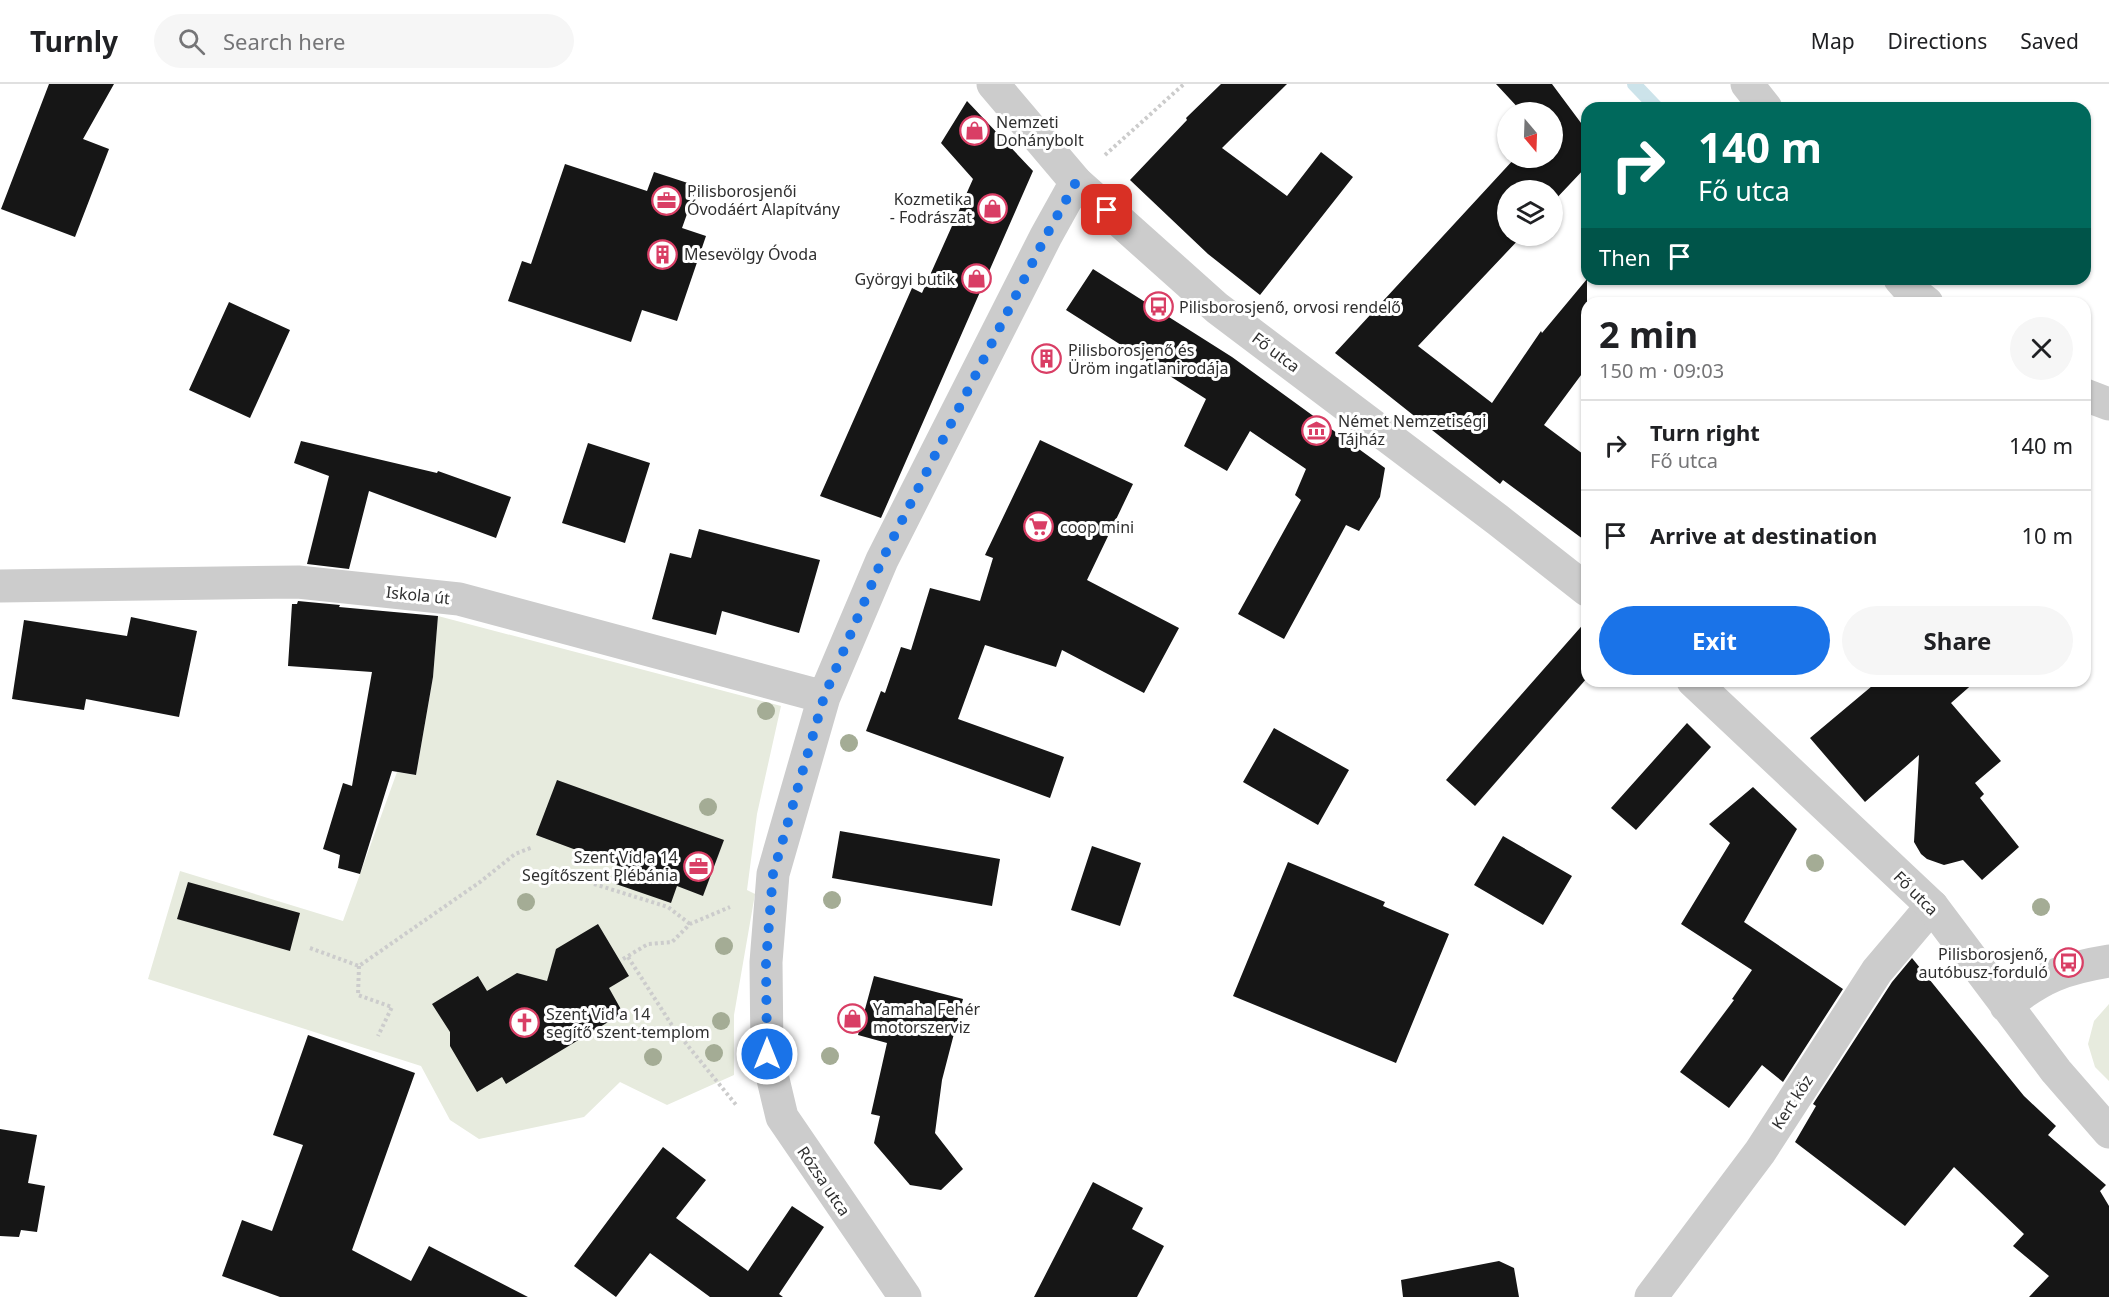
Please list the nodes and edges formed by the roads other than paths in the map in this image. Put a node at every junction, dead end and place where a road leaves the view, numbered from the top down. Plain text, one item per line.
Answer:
1 (993, 84) edge
2 (1747, 84) edge
3 (1761, 102) edge
4 (1076, 182) junction
5 (1905, 285) edge
6 (1919, 297) edge
7 (2091, 396) edge
8 (2109, 404) edge
9 (0, 586) edge
10 (1581, 586) edge
11 (1699, 687) edge
12 (824, 697) junction
13 (1932, 906) junction
14 (2109, 961) edge
15 (2006, 1006) junction
16 (2109, 1132) edge
17 (905, 1297) edge
18 (1651, 1297) edge

1 - 4 street, Fő utca
2 - 3 street
4 - 10 street, Fő utca
4 - 12 street, Rózsa utca
5 - 6 street
7 - 8 street
9 - 12 street, Iskola út
11 - 13 street, Fő utca
12 - 17 street, Rózsa utca
13 - 15 street, Fő utca
13 - 18 street, Kert köz
14 - 15 street
15 - 16 street, Fő utca

